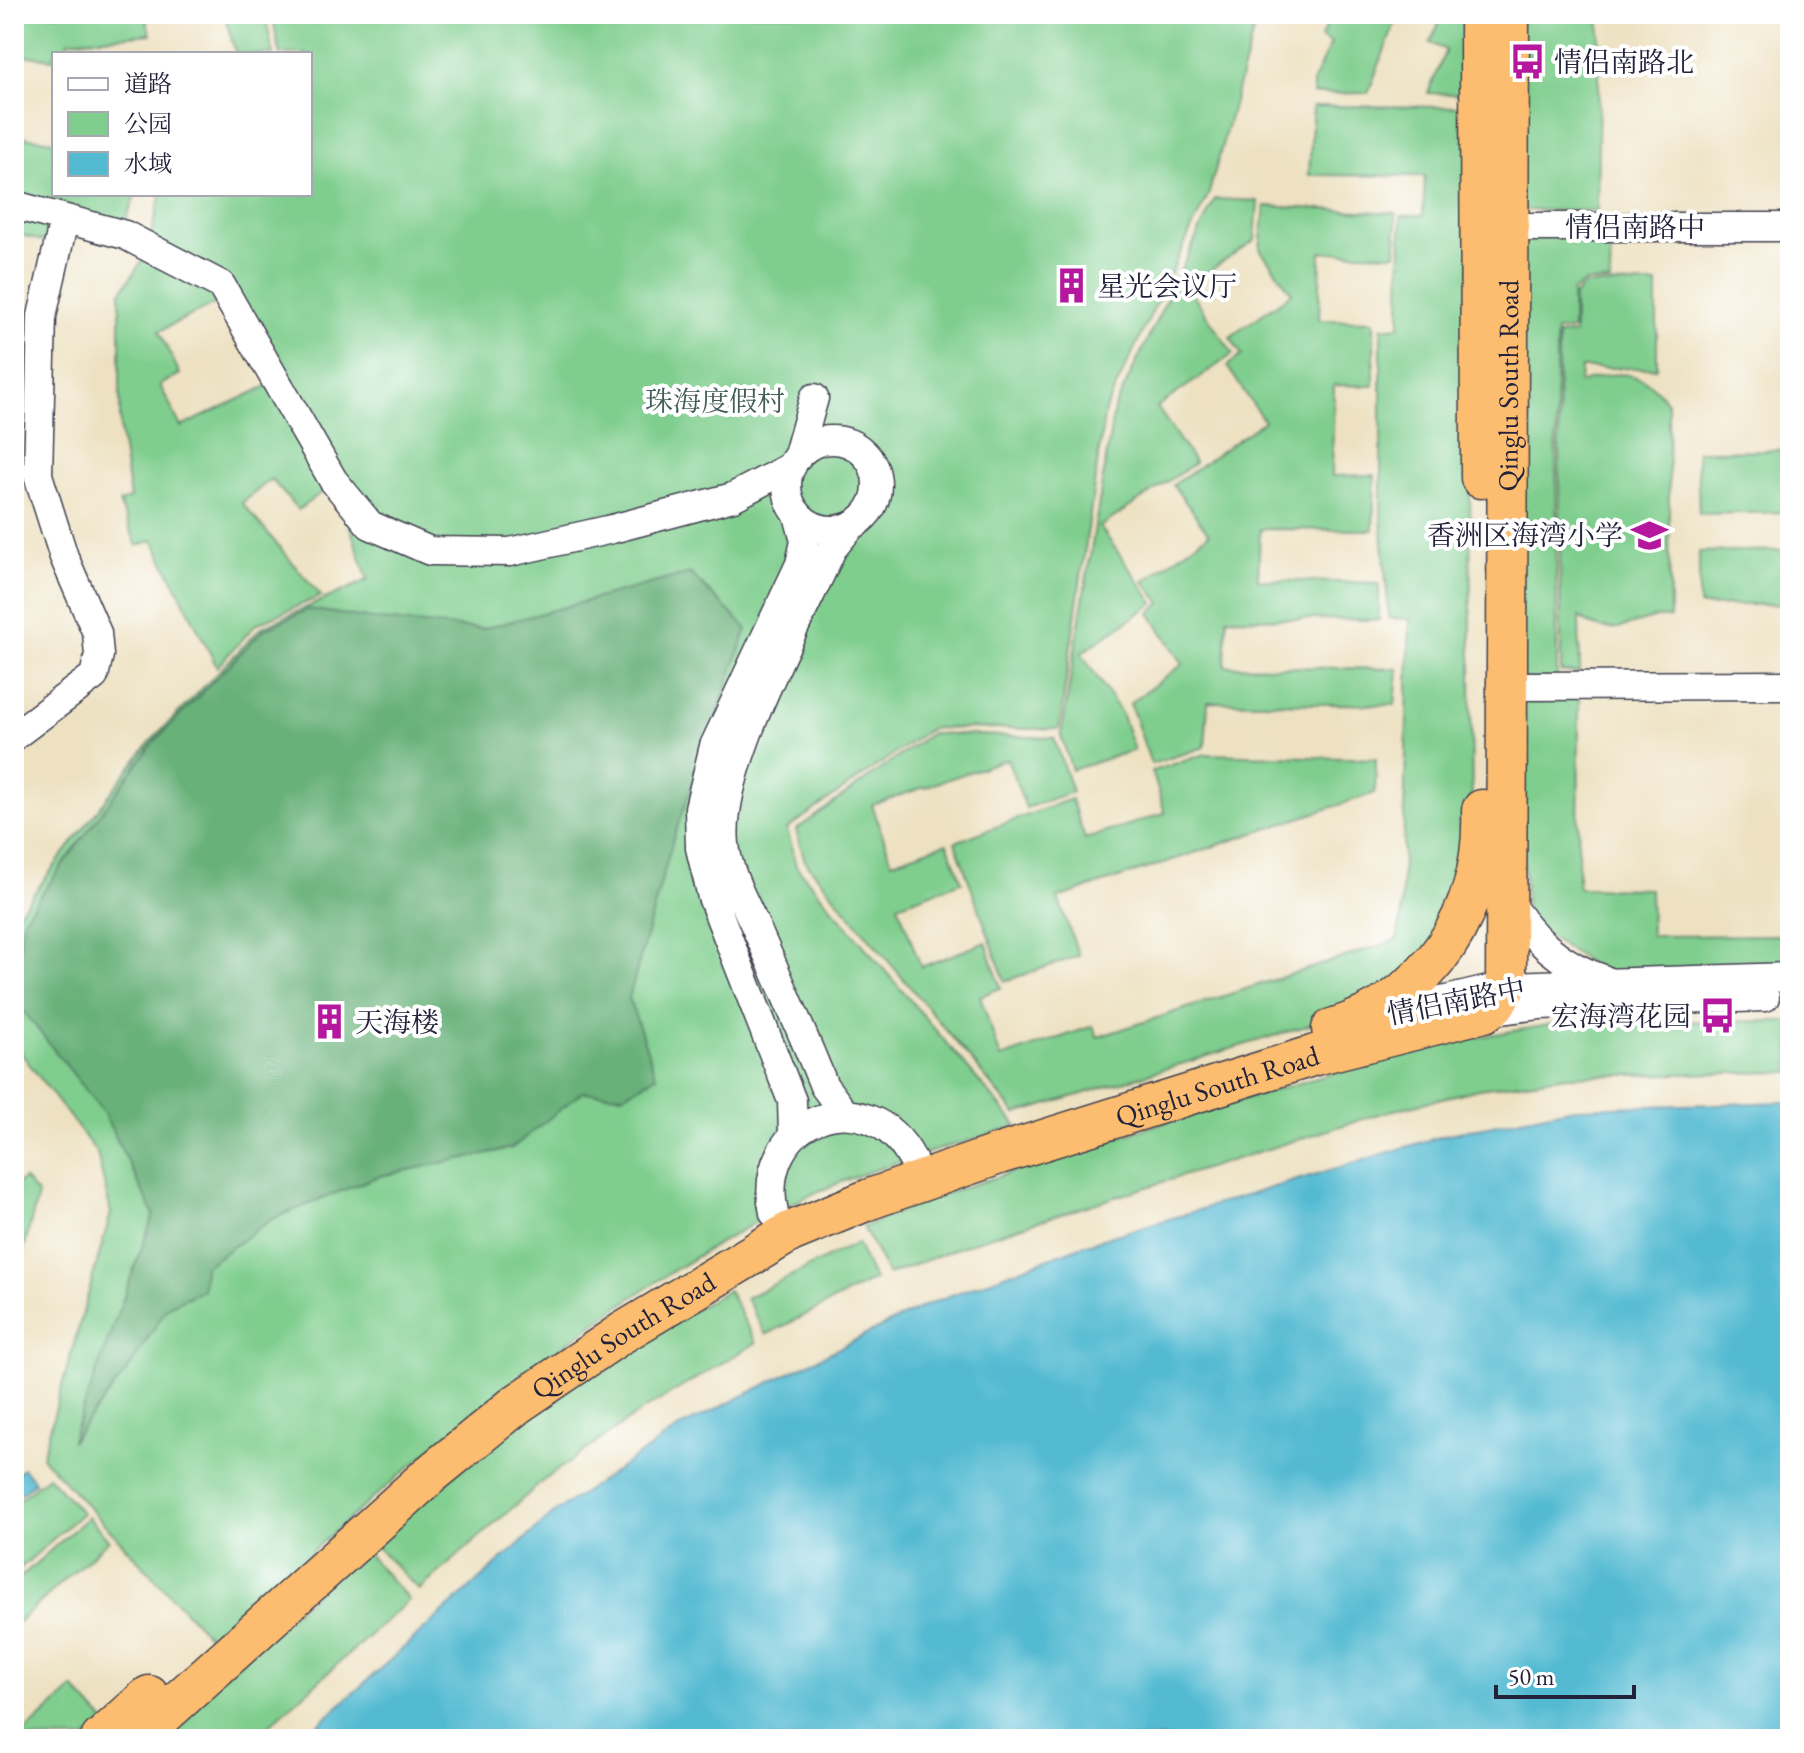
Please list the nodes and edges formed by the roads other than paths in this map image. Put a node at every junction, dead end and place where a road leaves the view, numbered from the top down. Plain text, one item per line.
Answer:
1 (1480, 14) edge
2 (1509, 14) edge
3 (14, 205) edge
4 (64, 220) junction
5 (1494, 227) junction
6 (1790, 227) edge
7 (836, 441) junction
8 (794, 462) junction
9 (733, 497) junction
10 (795, 510) junction
11 (851, 526) junction
12 (1790, 685) edge
13 (1507, 686) junction
14 (14, 736) edge
15 (1483, 839) junction
16 (1506, 897) junction
17 (1790, 977) edge
18 (1612, 981) junction
19 (1790, 996) edge
20 (1505, 1001) junction
21 (1362, 1020) junction
22 (845, 1114) junction
23 (793, 1135) junction
24 (912, 1159) junction
25 (774, 1213) junction
26 (101, 1739) edge
27 (136, 1739) edge

1 - 5 highway, Qinglu South Road
2 - 5 highway, Qinglu South Road
3 - 4 street
4 - 9 street
4 - 14 street
5 - 6 street, 情侣南路中
5 - 13 highway, Qinglu South Road
5 - 15 highway, Qinglu South Road
7 - 8 street
7 - 8 street
7 - 11 street
8 - 9 street
8 - 10 street
9 - 10 street
10 - 11 street
10 - 23 street
11 - 22 street
12 - 13 street
13 - 16 highway, Qinglu South Road
15 - 20 street
15 - 21 highway, Qinglu South Road
16 - 18 street
16 - 20 highway, Qinglu South Road
17 - 18 street, 情侣南路中
18 - 20 street, 情侣南路中
19 - 20 street, 情侣南路中
20 - 21 street, 情侣南路中
20 - 27 highway, Qinglu South Road
21 - 24 highway, Qinglu South Road
22 - 23 street
22 - 24 street
23 - 25 street
24 - 25 highway, Qinglu South Road
25 - 26 highway, Qinglu South Road

